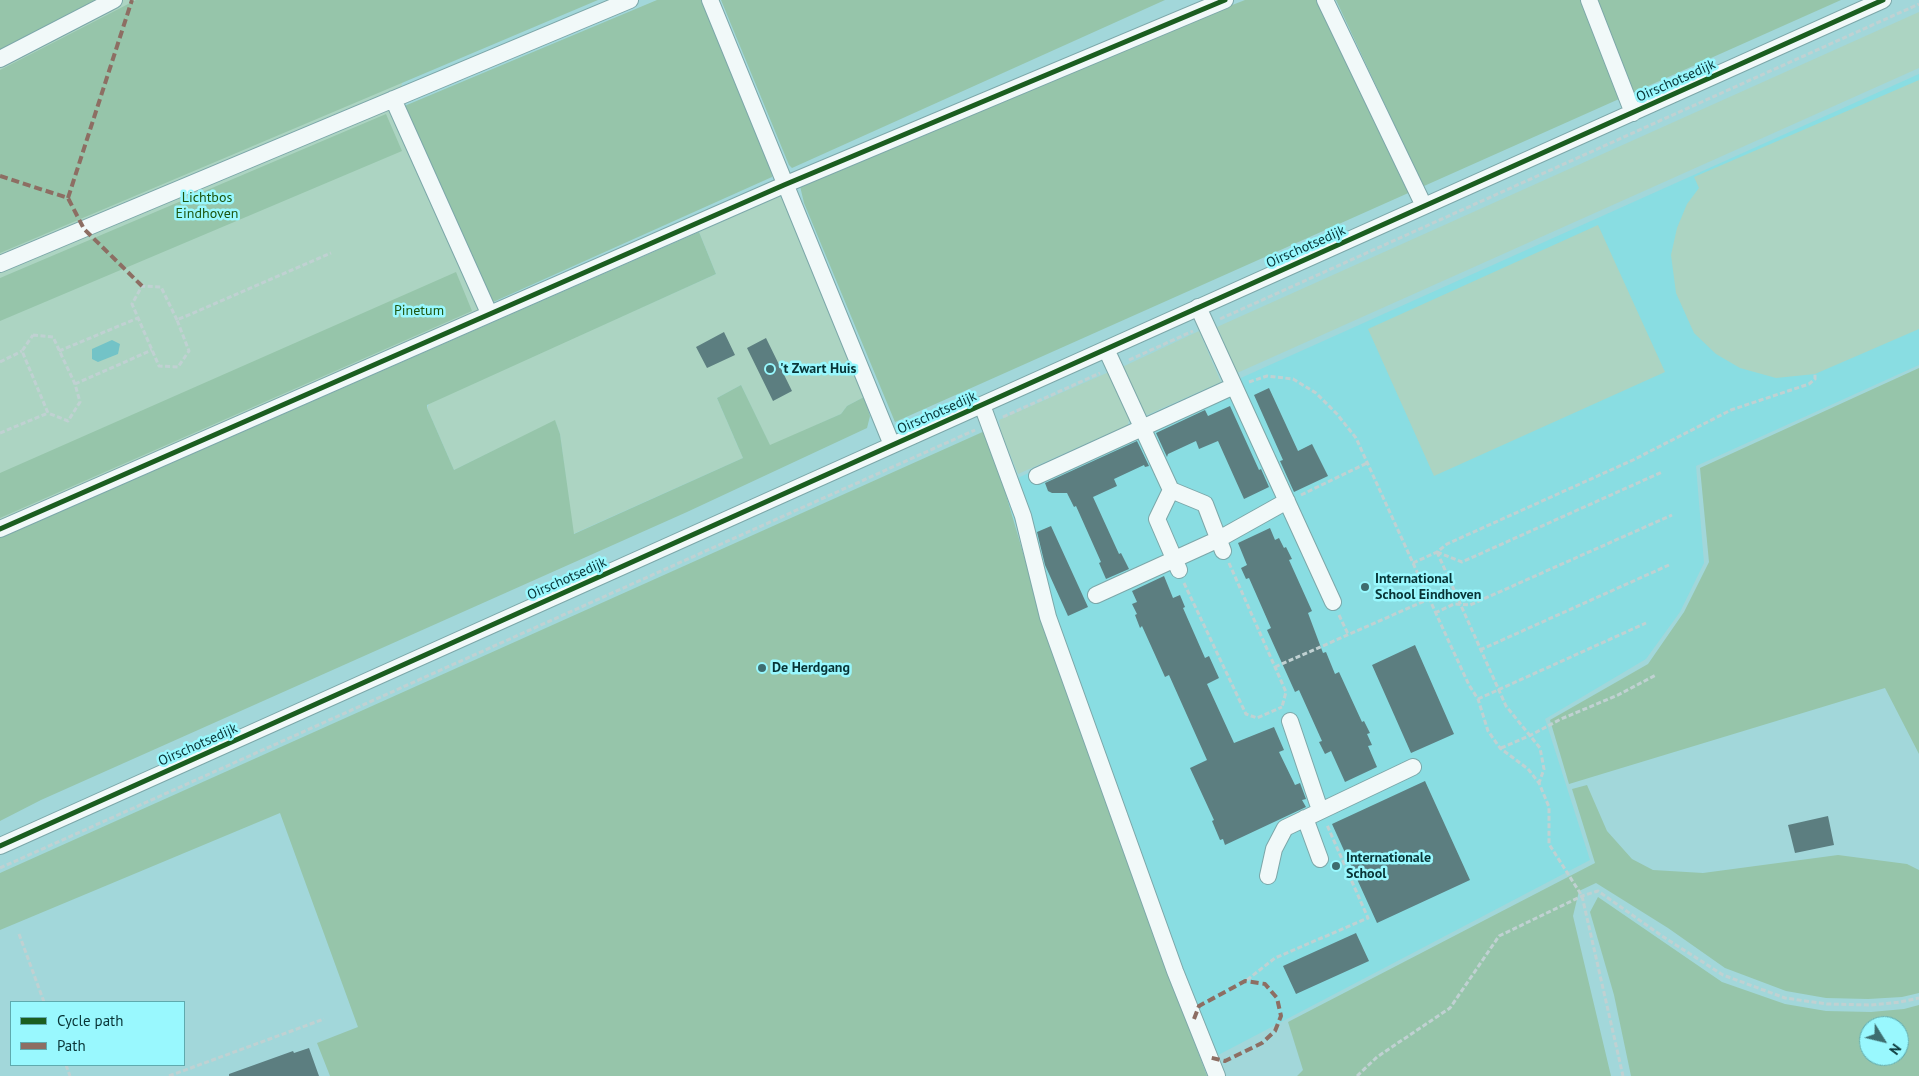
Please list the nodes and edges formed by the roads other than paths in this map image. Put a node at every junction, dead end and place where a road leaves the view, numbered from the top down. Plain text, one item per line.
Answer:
1 (114, 0) edge
2 (630, 0) edge
3 (710, 0) edge
4 (1225, 0) edge
5 (1325, 0) edge
6 (1589, 0) edge
7 (1883, 0) edge
8 (0, 59) edge
9 (393, 99) junction
10 (1632, 113) junction
11 (784, 185) junction
12 (1424, 206) junction
13 (0, 264) edge
14 (1198, 308) junction
15 (490, 313) junction
16 (1106, 349) junction
17 (1234, 386) junction
18 (982, 405) junction
19 (1142, 428) junction
20 (892, 445) junction
21 (1037, 476) dead end
22 (1170, 490) junction
23 (1287, 502) junction
24 (0, 529) edge
25 (1221, 545) junction
26 (1176, 565) junction
27 (1096, 595) dead end
28 (1333, 602) road end
29 (1286, 714) road end
30 (1413, 767) dead end
31 (1320, 810) junction
32 (1305, 818) junction
33 (0, 846) edge
34 (1320, 859) dead end
35 (1268, 876) dead end
36 (1215, 1072) edge

1 - 8 street
2 - 9 street
3 - 11 street
4 - 11 street
5 - 12 street
6 - 10 street
7 - 10 street, Oirschotsedijk
9 - 13 street
9 - 15 street
10 - 12 street, Oirschotsedijk
11 - 15 street
11 - 20 street
12 - 14 street, Oirschotsedijk
14 - 16 street, Oirschotsedijk
14 - 17 street
15 - 24 street
16 - 18 street, Oirschotsedijk
16 - 19 street
17 - 19 street
17 - 23 street
18 - 20 street, Oirschotsedijk
18 - 36 street
19 - 21 street
19 - 22 street
20 - 33 street, Oirschotsedijk
22 - 25 street
22 - 26 street
23 - 25 street
23 - 28 street
25 - 26 street
26 - 27 street
29 - 31 street
30 - 31 street
31 - 32 street
32 - 34 street
32 - 35 street

